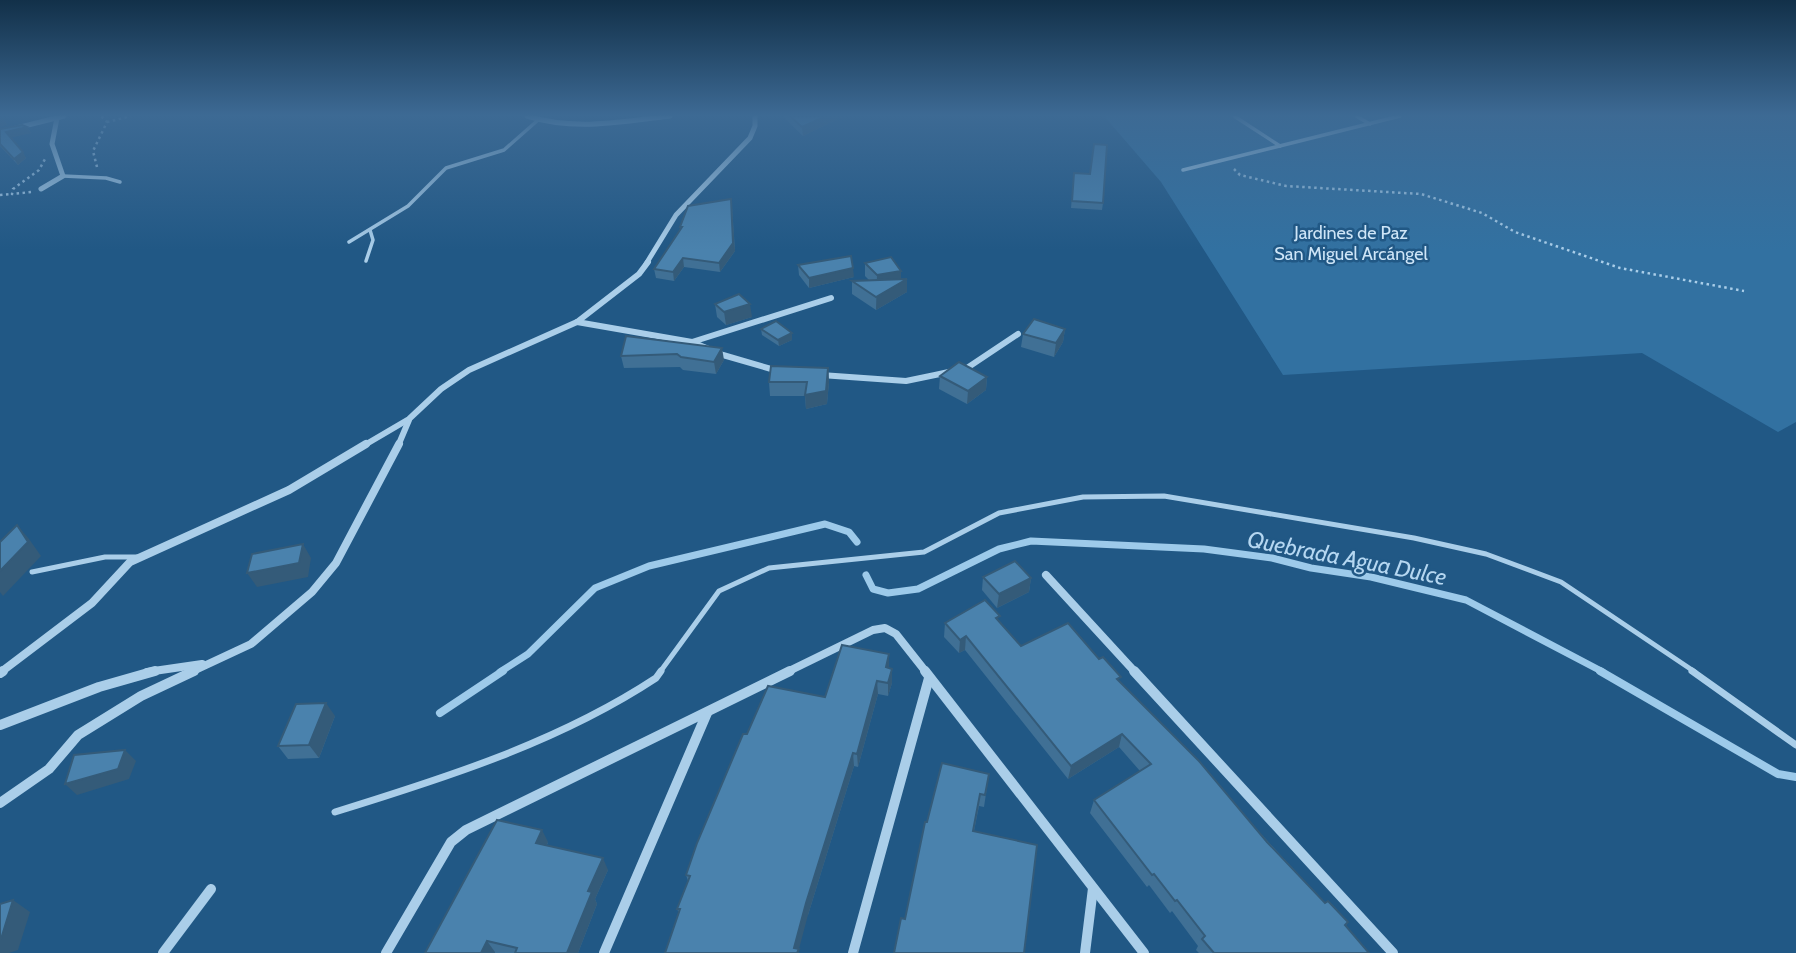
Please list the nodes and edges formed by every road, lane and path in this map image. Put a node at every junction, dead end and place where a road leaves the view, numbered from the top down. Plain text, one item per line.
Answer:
1 (44, 160) edge
2 (57, 160) edge
3 (95, 160) edge
4 (470, 160) edge
5 (728, 160) edge
6 (1220, 160) edge
7 (1227, 160) edge
8 (97, 170) dead end
9 (1183, 170) dead end
10 (63, 176) junction
11 (120, 182) dead end
12 (41, 189) joint
13 (12, 194) junction
14 (0, 195) edge
15 (370, 230) junction
16 (349, 242) dead end
17 (366, 261) dead end
18 (1744, 291) dead end
19 (831, 298) dead end
20 (577, 322) junction
21 (1018, 334) dead end
22 (692, 342) junction
23 (786, 372) edge
24 (807, 374) edge
25 (409, 419) junction
26 (142, 557) junction
27 (32, 572) dead end
28 (1046, 575) dead end
29 (206, 664) junction
30 (0, 673) edge
31 (929, 678) junction
32 (707, 712) junction
33 (0, 724) edge
34 (1796, 746) edge
35 (0, 803) edge
36 (335, 812) dead end
37 (211, 888) dead end
38 (1093, 888) junction
39 (163, 953) edge
40 (386, 953) edge
41 (604, 953) edge
42 (853, 953) edge
43 (1085, 953) edge
44 (1144, 953) edge
45 (1393, 953) edge

1 - 13 path
2 - 10 street
3 - 8 path
4 - 15 lane
5 - 20 street
6 - 9 lane
7 - 18 path
10 - 11 lane
10 - 12 street
12 - 13 path
13 - 14 path
15 - 16 lane
15 - 17 lane
19 - 22 street
20 - 22 street
20 - 25 street
21 - 24 street
22 - 23 street
25 - 26 street
25 - 29 street
26 - 27 lane
26 - 30 street
28 - 45 street
29 - 33 street
29 - 35 street
31 - 32 street
31 - 38 street
31 - 42 street
32 - 40 street
32 - 41 street
34 - 36 lane
37 - 39 street
38 - 43 street
38 - 44 street

